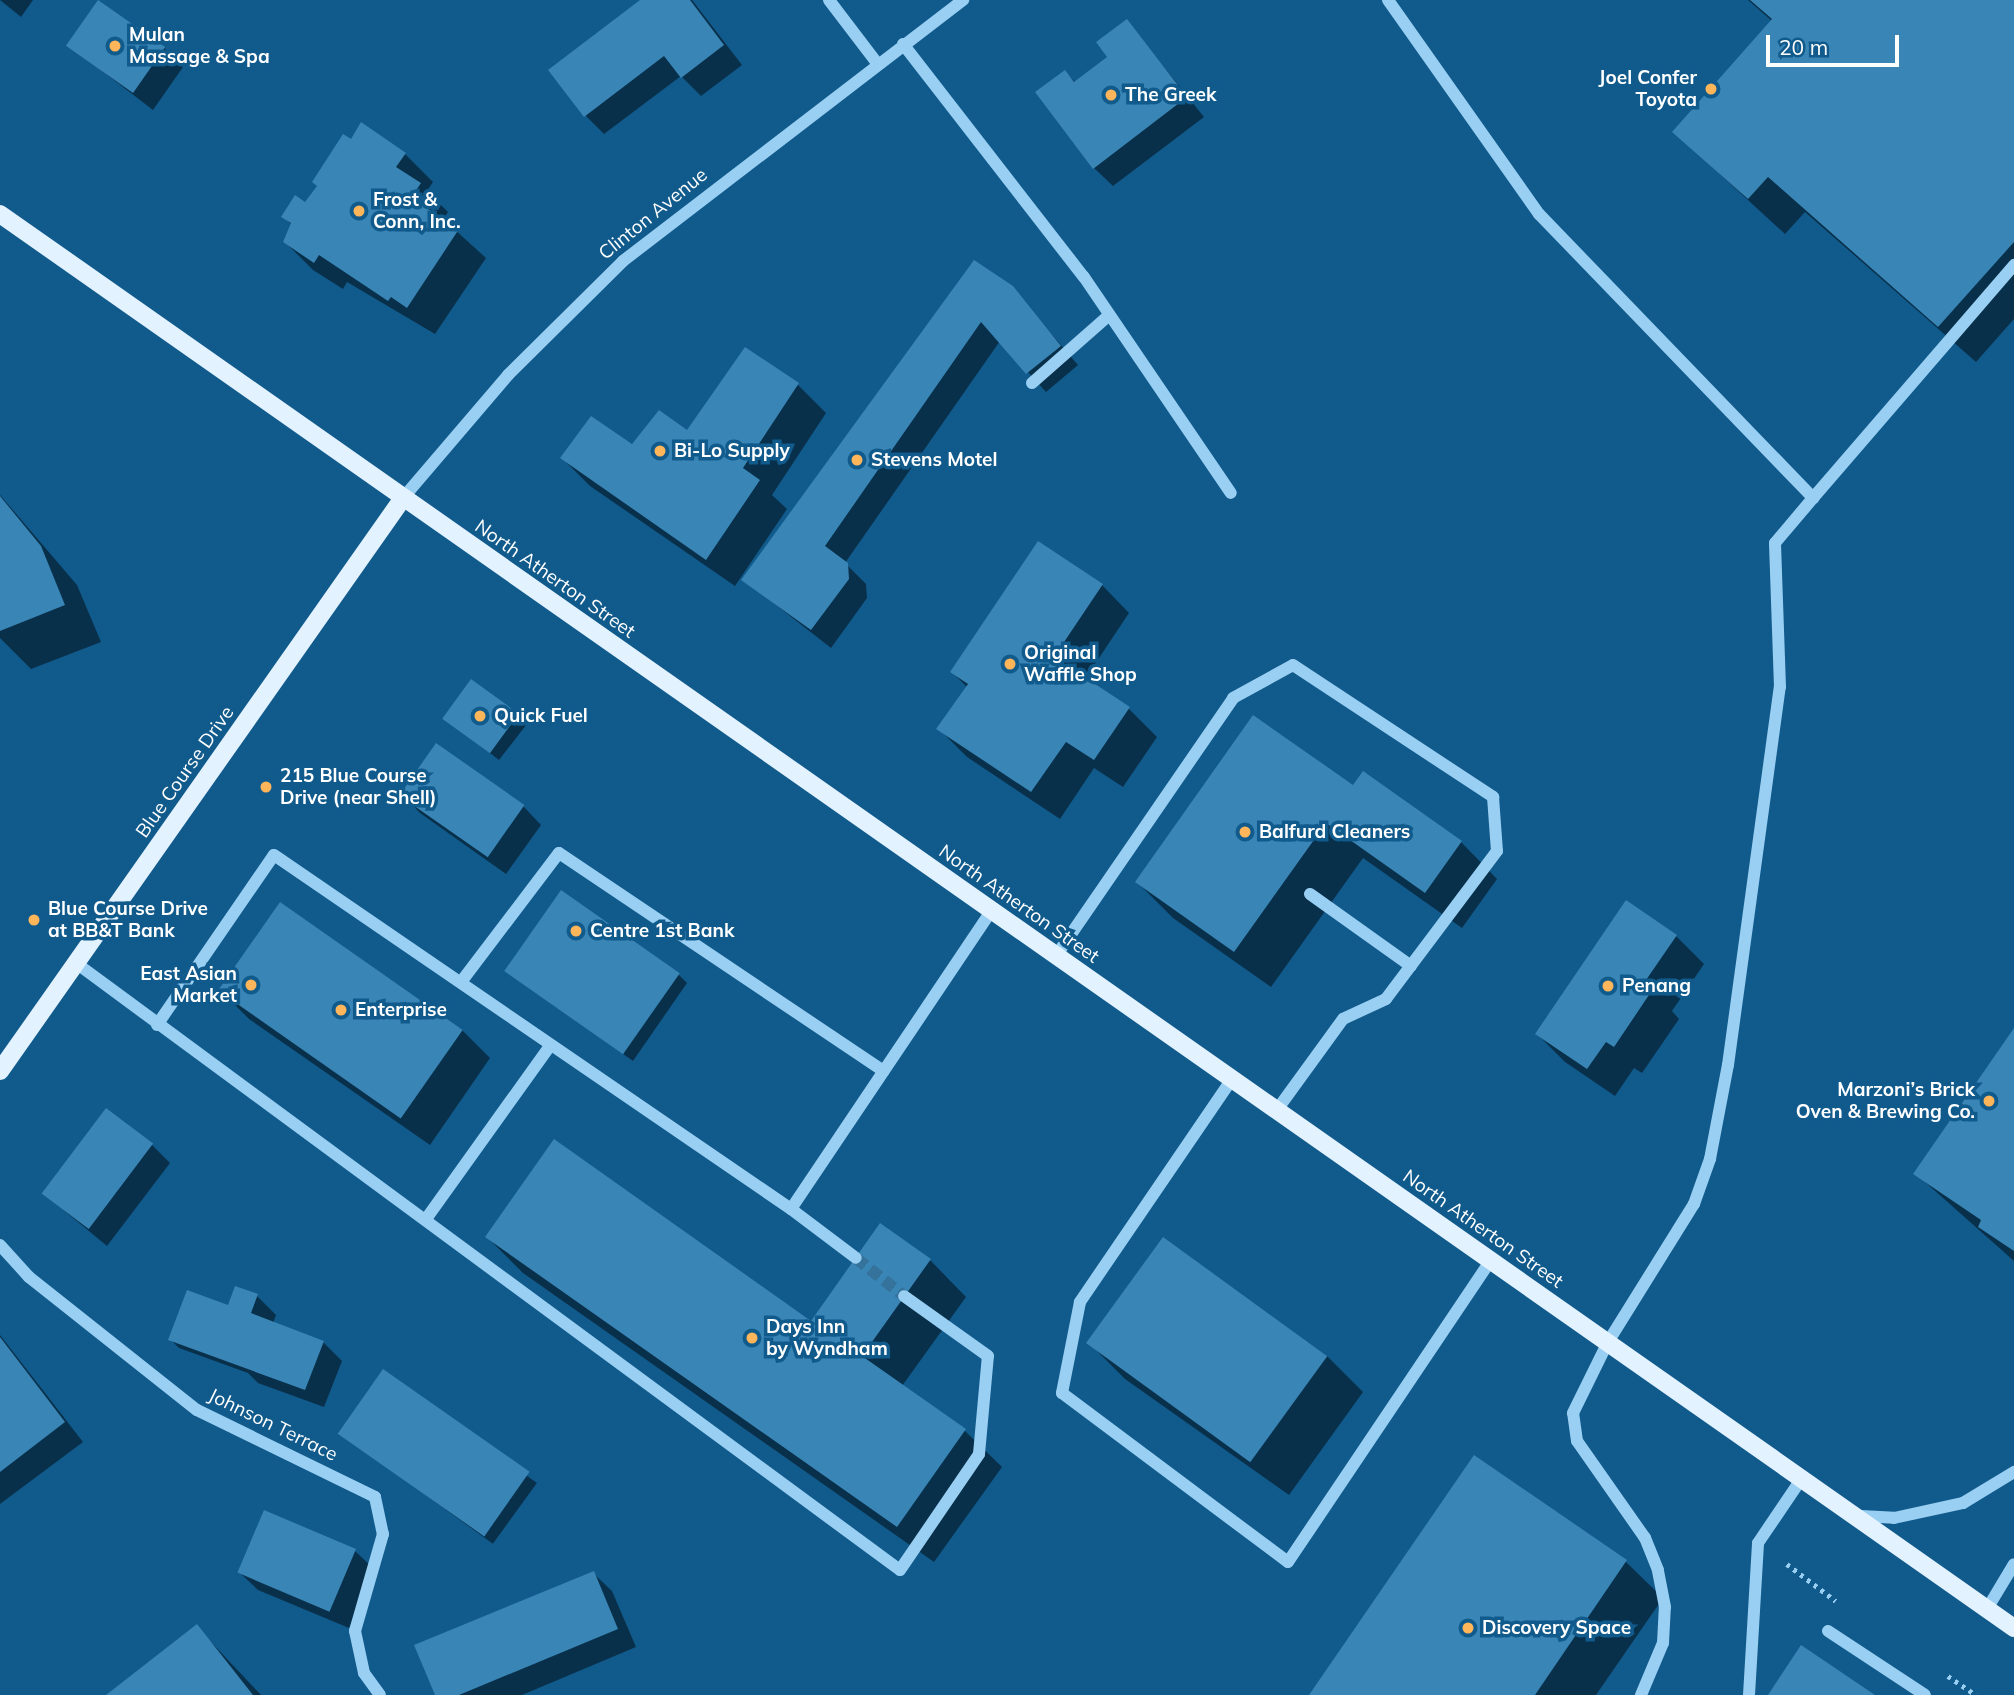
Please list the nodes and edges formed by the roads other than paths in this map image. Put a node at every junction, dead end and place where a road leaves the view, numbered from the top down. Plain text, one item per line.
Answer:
1 (829, 0) edge
2 (963, 0) edge
3 (1388, 0) edge
4 (903, 44) junction
5 (877, 63) junction
6 (0, 214) edge
7 (2014, 265) edge
8 (1109, 315) junction
9 (1032, 383) dead end
10 (1231, 493) dead end
11 (403, 498) junction
12 (1813, 498) junction
13 (1310, 894) dead end
14 (992, 910) junction
15 (1056, 956) junction
16 (76, 963) junction
17 (1411, 966) junction
18 (461, 982) junction
19 (157, 1025) junction
20 (550, 1047) junction
21 (0, 1071) edge
22 (884, 1071) junction
23 (1232, 1079) junction
24 (1277, 1110) junction
25 (791, 1209) junction
26 (426, 1219) junction
27 (0, 1245) edge
28 (856, 1258) tunnel mouth
29 (1491, 1261) junction
30 (904, 1296) tunnel mouth
31 (1608, 1342) junction
32 (2014, 1472) edge
33 (1802, 1478) junction
34 (1853, 1514) junction
35 (2014, 1564) edge
36 (1987, 1609) junction
37 (2014, 1628) edge
38 (1828, 1631) dead end
39 (380, 1695) edge
40 (1641, 1695) edge
41 (1749, 1695) edge
42 (1925, 1695) edge

1 - 5 street
2 - 4 street, Clinton Avenue
3 - 12 street
4 - 5 street, Clinton Avenue
4 - 8 street
5 - 11 street, Clinton Avenue
6 - 11 main road, North Atherton Street
7 - 12 street
8 - 9 street
8 - 10 street
11 - 14 main road, North Atherton Street
11 - 16 main road, Blue Course Drive
12 - 31 street
13 - 17 street
14 - 15 main road, North Atherton Street
14 - 22 street
15 - 17 street
15 - 23 main road, North Atherton Street
16 - 19 street
16 - 21 main road, Blue Course Drive
17 - 24 street
18 - 19 street
18 - 20 street
18 - 22 street
19 - 26 street
20 - 25 street
20 - 26 street
22 - 25 street
23 - 24 main road, North Atherton Street
23 - 29 street
24 - 29 main road, North Atherton Street
25 - 28 street
26 - 30 street
27 - 39 street, Johnson Terrace
29 - 31 main road, North Atherton Street
31 - 33 main road, North Atherton Street
31 - 40 street
32 - 34 street
33 - 34 main road, North Atherton Street
33 - 41 street
34 - 36 main road, North Atherton Street
35 - 36 street
36 - 37 main road, North Atherton Street
38 - 42 street

